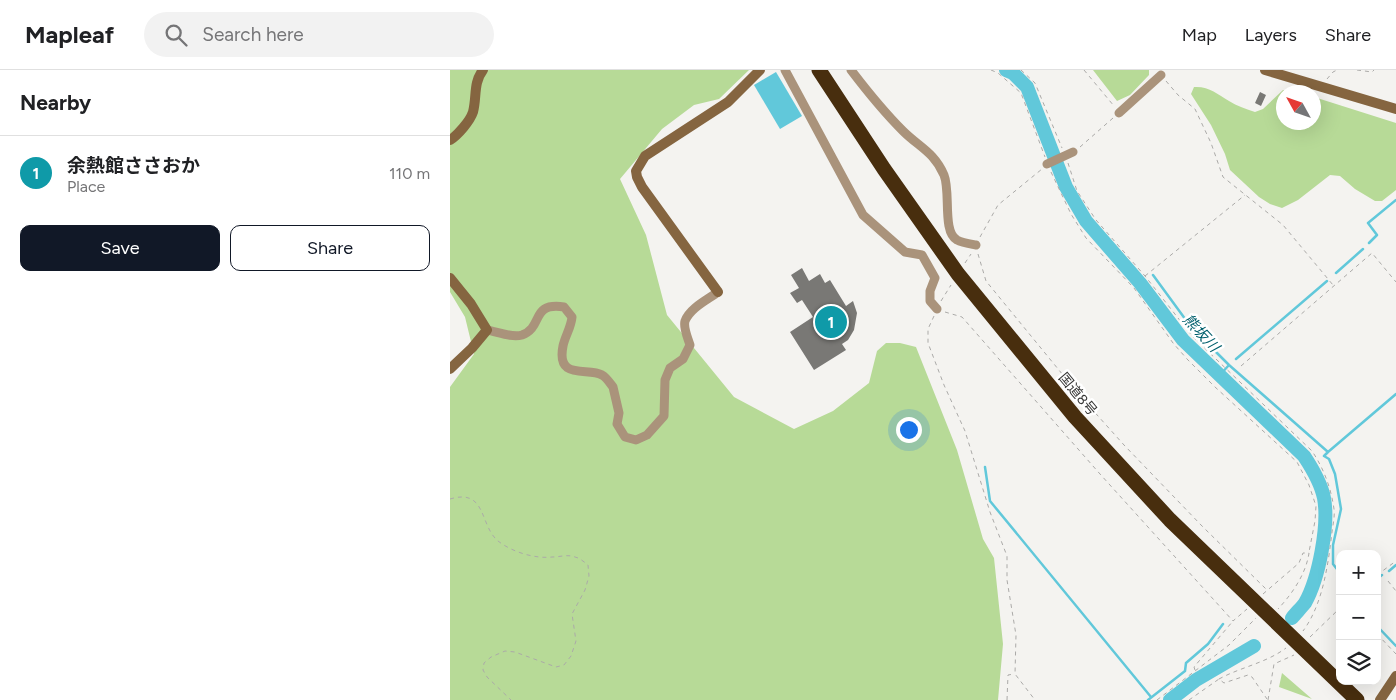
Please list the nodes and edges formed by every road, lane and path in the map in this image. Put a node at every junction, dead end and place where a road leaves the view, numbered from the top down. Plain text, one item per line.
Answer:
1 (484, 70) edge
2 (760, 70) edge
3 (786, 70) edge
4 (819, 70) edge
5 (851, 70) edge
6 (990, 70) edge
7 (1020, 70) edge
8 (1084, 70) edge
9 (1265, 70) edge
10 (1337, 70) edge
11 (1357, 70) edge
12 (1374, 70) edge
13 (1162, 75) joint
14 (1314, 85) edge
15 (1321, 87) joint
16 (1396, 109) edge
17 (1119, 113) junction
18 (450, 140) edge
19 (1070, 155) junction
20 (1047, 164) junction
21 (1246, 194) junction
22 (976, 245) junction
23 (958, 274) junction
24 (1145, 276) junction
25 (450, 278) edge
26 (1396, 282) edge
27 (1333, 285) junction
28 (718, 292) joint
29 (937, 309) junction
30 (487, 330) junction
31 (1241, 366) dead end
32 (450, 369) edge
33 (450, 499) edge
34 (1309, 553) junction
35 (1396, 561) edge
36 (1381, 573) edge
37 (1388, 581) dead end
38 (1396, 591) edge
39 (1248, 608) dead end
40 (1336, 612) edge
41 (1267, 614) junction
42 (1233, 621) junction
43 (1311, 637) dead end
44 (1381, 638) edge
45 (1295, 648) junction
46 (1396, 654) edge
47 (1195, 671) junction
48 (1015, 674) junction
49 (1396, 676) edge
50 (1219, 679) junction
51 (511, 700) edge
52 (1007, 700) edge
53 (1034, 700) edge
54 (1156, 700) edge
55 (1189, 700) edge
56 (1268, 700) edge
57 (1357, 700) edge
58 (1380, 700) edge

1 - 18 street
2 - 28 street
3 - 29 street
4 - 23 highway, 国道8号
5 - 22 street
6 - 20 path
7 - 19 path
8 - 17 path
9 - 14 street
10 - 15 path
11 - 12 path
13 - 17 street
13 - 21 path
15 - 16 street
17 - 19 path
19 - 20 street
19 - 24 path
20 - 22 path
20 - 34 path
21 - 24 path
21 - 27 path
22 - 23 path
22 - 34 path
23 - 29 path
23 - 41 highway, 国道8号
24 - 45 path
25 - 30 street
26 - 27 path
27 - 31 path
28 - 30 street
29 - 42 path
29 - 48 path
30 - 32 street
33 - 51 path
34 - 41 path
35 - 36 path
37 - 38 path
39 - 42 path
40 - 43 path
41 - 45 highway, 国道8号
41 - 47 path
42 - 47 path
44 - 46 path
45 - 50 path
45 - 56 path
45 - 57 highway, 国道8号
47 - 54 path
48 - 52 path
48 - 53 path
49 - 58 street
50 - 55 path
50 - 56 path

